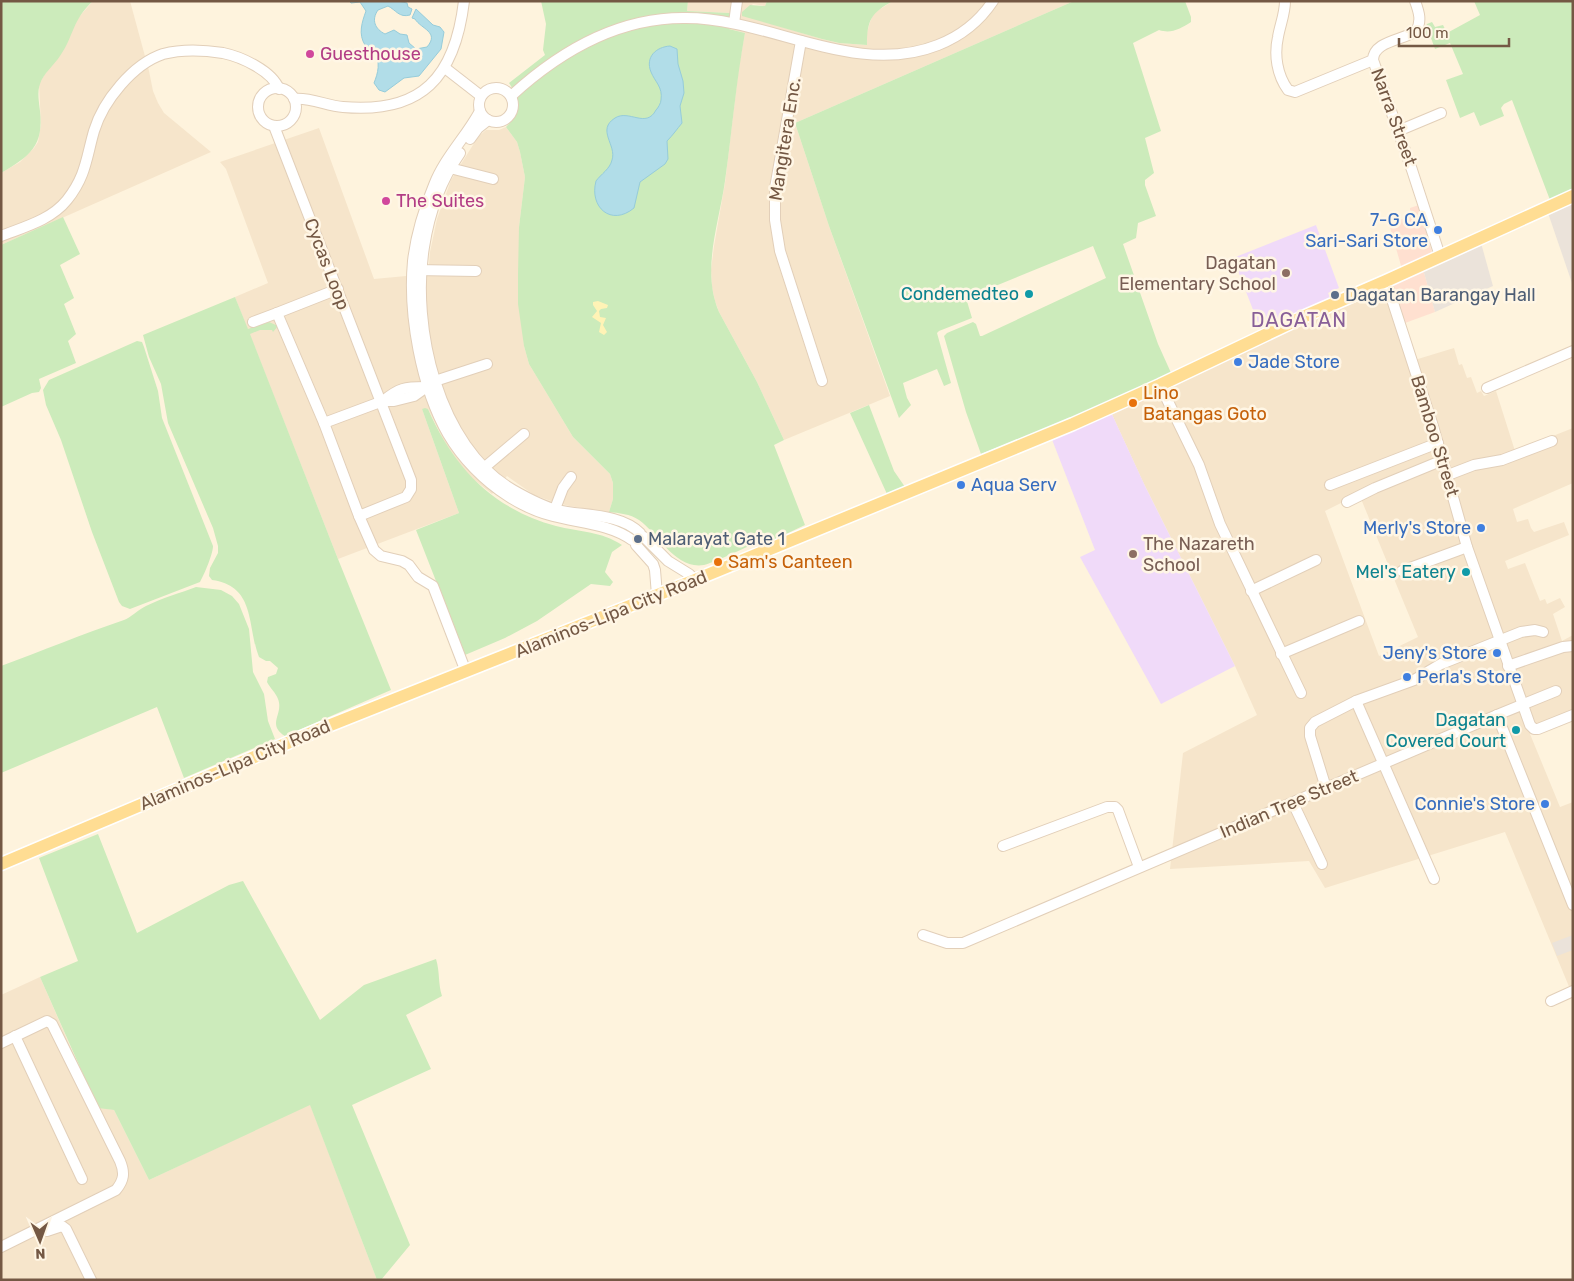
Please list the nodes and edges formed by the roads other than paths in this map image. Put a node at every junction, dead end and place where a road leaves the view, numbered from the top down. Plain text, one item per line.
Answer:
1 (464, 1) edge
2 (737, 1) edge
3 (993, 1) edge
4 (1285, 1) edge
5 (1415, 1) edge
6 (734, 23) junction
7 (801, 41) junction
8 (1373, 60) junction
9 (444, 68) junction
10 (279, 89) junction
11 (481, 96) junction
12 (511, 96) junction
13 (294, 99) junction
14 (480, 111) junction
15 (1442, 113) dead end
16 (488, 120) junction
17 (274, 126) junction
18 (1398, 131) junction
19 (446, 167) junction
20 (493, 179) dead end
21 (1573, 196) edge
22 (1, 236) edge
23 (1440, 256) junction
24 (417, 270) junction
25 (476, 271) dead end
26 (1386, 281) junction
27 (338, 289) junction
28 (277, 313) junction
29 (253, 322) dead end
30 (1573, 351) edge
31 (487, 364) dead end
32 (822, 381) dead end
33 (429, 385) junction
34 (1160, 385) junction
35 (1487, 388) dead end
36 (382, 401) junction
37 (324, 423) junction
38 (524, 434) dead end
39 (1552, 441) dead end
40 (1438, 444) junction
41 (1443, 460) junction
42 (481, 470) junction
43 (1448, 475) junction
44 (571, 477) dead end
45 (1330, 485) dead end
46 (1346, 502) dead end
47 (554, 513) junction
48 (359, 516) junction
49 (645, 538) junction
50 (637, 546) junction
51 (1467, 547) junction
52 (1316, 560) dead end
53 (1402, 571) dead end
54 (695, 580) junction
55 (1251, 591) junction
56 (657, 595) junction
57 (1359, 621) dead end
58 (1543, 632) dead end
59 (1500, 642) junction
60 (1573, 646) edge
61 (1281, 654) junction
62 (1508, 666) junction
63 (466, 672) junction
64 (1556, 691) dead end
65 (1301, 693) dead end
66 (1356, 701) junction
67 (1522, 704) junction
68 (1497, 714) junction
69 (1573, 715) edge
70 (1383, 764) junction
71 (1326, 788) junction
72 (1293, 803) junction
73 (1003, 846) dead end
74 (1, 864) edge
75 (1322, 864) dead end
76 (1139, 867) junction
77 (1434, 879) dead end
78 (1573, 905) edge
79 (923, 935) dead end
80 (1573, 991) edge
81 (1551, 1001) dead end
82 (15, 1036) junction
83 (1, 1043) edge
84 (82, 1179) dead end
85 (1, 1247) edge
86 (1, 1254) edge
87 (90, 1279) edge

1 - 9 street
2 - 6 street
3 - 7 street
4 - 8 street
5 - 8 street, Narra Street
6 - 7 street
6 - 12 street
7 - 32 street, Mangitera Enc.
8 - 18 street, Narra Street
9 - 11 street
9 - 13 street
10 - 13 street
10 - 17 street, Cycas Loop
10 - 22 street
11 - 12 street
11 - 14 street
12 - 16 street
13 - 17 street
14 - 16 street
14 - 19 street
15 - 18 street
16 - 19 street
17 - 27 street, Cycas Loop
18 - 23 street, Narra Street
19 - 20 street
19 - 24 street
21 - 23 main road, Alaminos-Lipa City Road
23 - 26 main road, Alaminos-Lipa City Road
24 - 25 street
24 - 33 street
26 - 34 main road, Alaminos-Lipa City Road
26 - 40 street, Bamboo Street
27 - 28 street
27 - 36 street, Cycas Loop
28 - 29 street
28 - 37 street
30 - 35 street
31 - 33 street
33 - 36 street
33 - 42 street
34 - 54 main road, Alaminos-Lipa City Road
34 - 55 street
36 - 37 street
36 - 48 street, Cycas Loop
37 - 48 street
38 - 42 street
39 - 43 street
40 - 41 street, Bamboo Street
40 - 45 street
41 - 43 street, Bamboo Street
41 - 46 street
42 - 47 street
43 - 51 street, Bamboo Street
44 - 47 street
47 - 49 street
47 - 50 street
48 - 63 street
49 - 50 street
49 - 54 street
50 - 56 street
51 - 53 street
51 - 59 street, Bamboo Street
52 - 55 street
54 - 56 main road, Alaminos-Lipa City Road
55 - 61 street
56 - 63 main road, Alaminos-Lipa City Road
57 - 61 street
58 - 59 street
59 - 62 street, Bamboo Street
59 - 66 street
60 - 62 street
61 - 65 street
62 - 67 street, Bamboo Street
63 - 74 main road, Alaminos-Lipa City Road
64 - 67 street, Indian Tree Street
66 - 70 street
66 - 71 street
67 - 68 street, Indian Tree Street
67 - 69 street, Bamboo Street
68 - 70 street, Indian Tree Street
68 - 78 street
70 - 71 street, Indian Tree Street
70 - 77 street
71 - 72 street, Indian Tree Street
72 - 75 street
72 - 76 street, Indian Tree Street
73 - 76 street
76 - 79 street, Indian Tree Street
80 - 81 street
82 - 83 street
82 - 84 street
82 - 85 street
86 - 87 street

